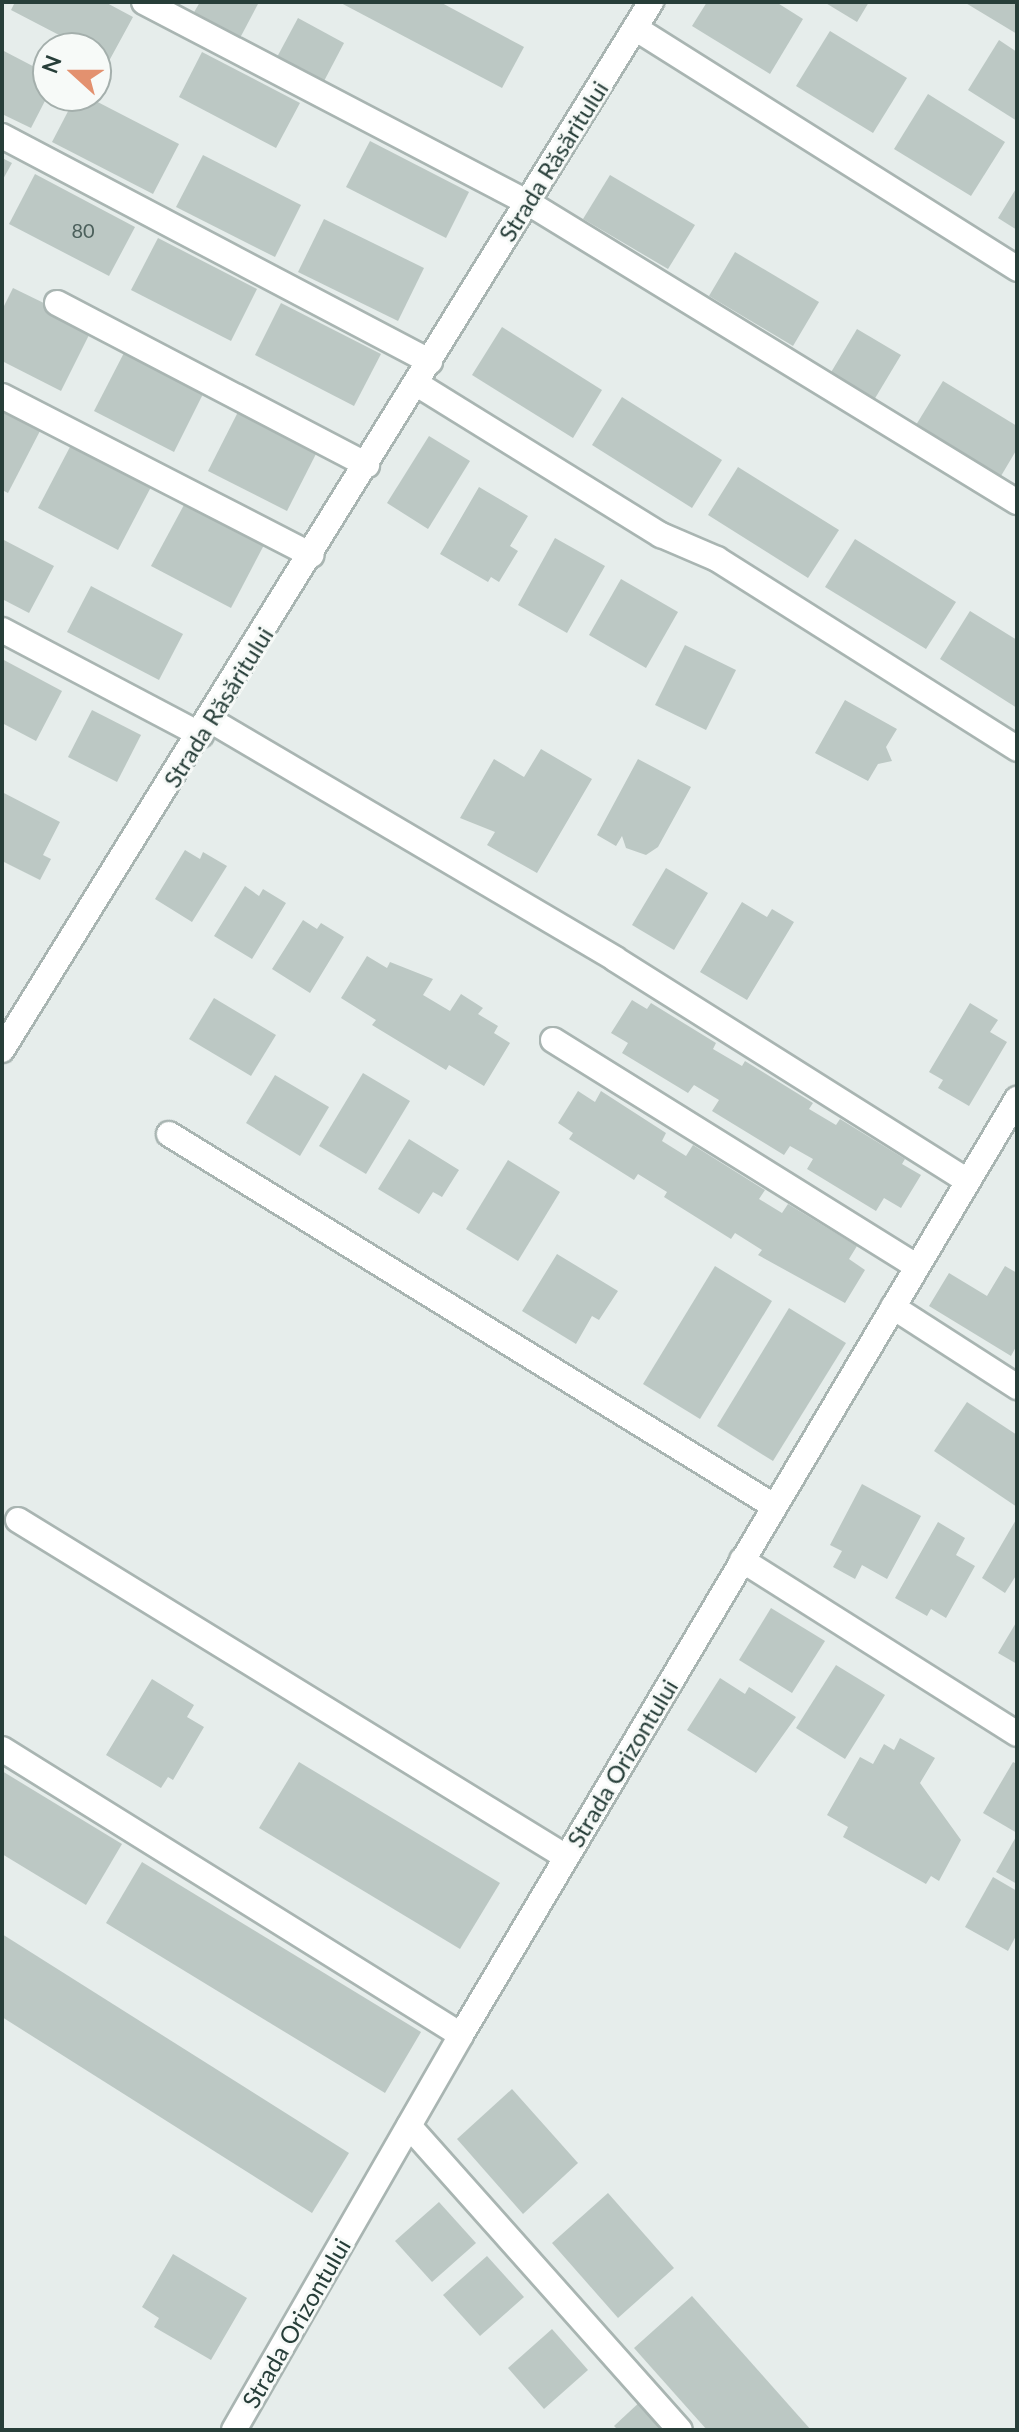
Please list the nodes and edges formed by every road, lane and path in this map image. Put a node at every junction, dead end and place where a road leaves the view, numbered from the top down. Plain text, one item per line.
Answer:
1 (144, 2) edge
2 (651, 2) edge
3 (635, 28) junction
4 (2, 136) edge
5 (527, 202) junction
6 (1017, 269) edge
7 (57, 303) dead end
8 (430, 362) junction
9 (417, 384) junction
10 (2, 396) edge
11 (367, 465) junction
12 (1017, 502) edge
13 (312, 555) junction
14 (2, 630) edge
15 (206, 727) junction
16 (1017, 749) edge
17 (553, 1040) dead end
18 (2, 1050) edge
19 (1017, 1099) edge
20 (169, 1134) dead end
21 (968, 1181) junction
22 (916, 1266) junction
23 (893, 1307) junction
24 (1017, 1387) edge
25 (774, 1506) junction
26 (18, 1520) dead end
27 (742, 1560) junction
28 (1017, 1734) edge
29 (2, 1749) edge
30 (566, 1857) junction
31 (461, 2035) junction
32 (409, 2126) junction
33 (234, 2430) edge
34 (680, 2430) edge

1 - 5 street
2 - 3 street, Strada Răsăritului
3 - 5 street, Strada Răsăritului
3 - 6 street
4 - 8 street
5 - 8 street, Strada Răsăritului
5 - 12 street
7 - 11 street
8 - 9 street, Strada Răsăritului
9 - 11 street, Strada Răsăritului
9 - 16 street
10 - 13 street
11 - 13 street, Strada Răsăritului
13 - 15 street, Strada Răsăritului
14 - 15 street
15 - 18 street, Strada Răsăritului
15 - 21 street
17 - 22 street
19 - 21 street, Strada Orizontului
20 - 25 street
21 - 22 street, Strada Orizontului
22 - 23 street, Strada Orizontului
23 - 24 street
23 - 25 street, Strada Orizontului
25 - 27 street, Strada Orizontului
26 - 30 street
27 - 28 street
27 - 30 street, Strada Orizontului
29 - 31 street
30 - 31 street, Strada Orizontului
31 - 32 street, Strada Orizontului
32 - 33 street, Strada Orizontului
32 - 34 street

